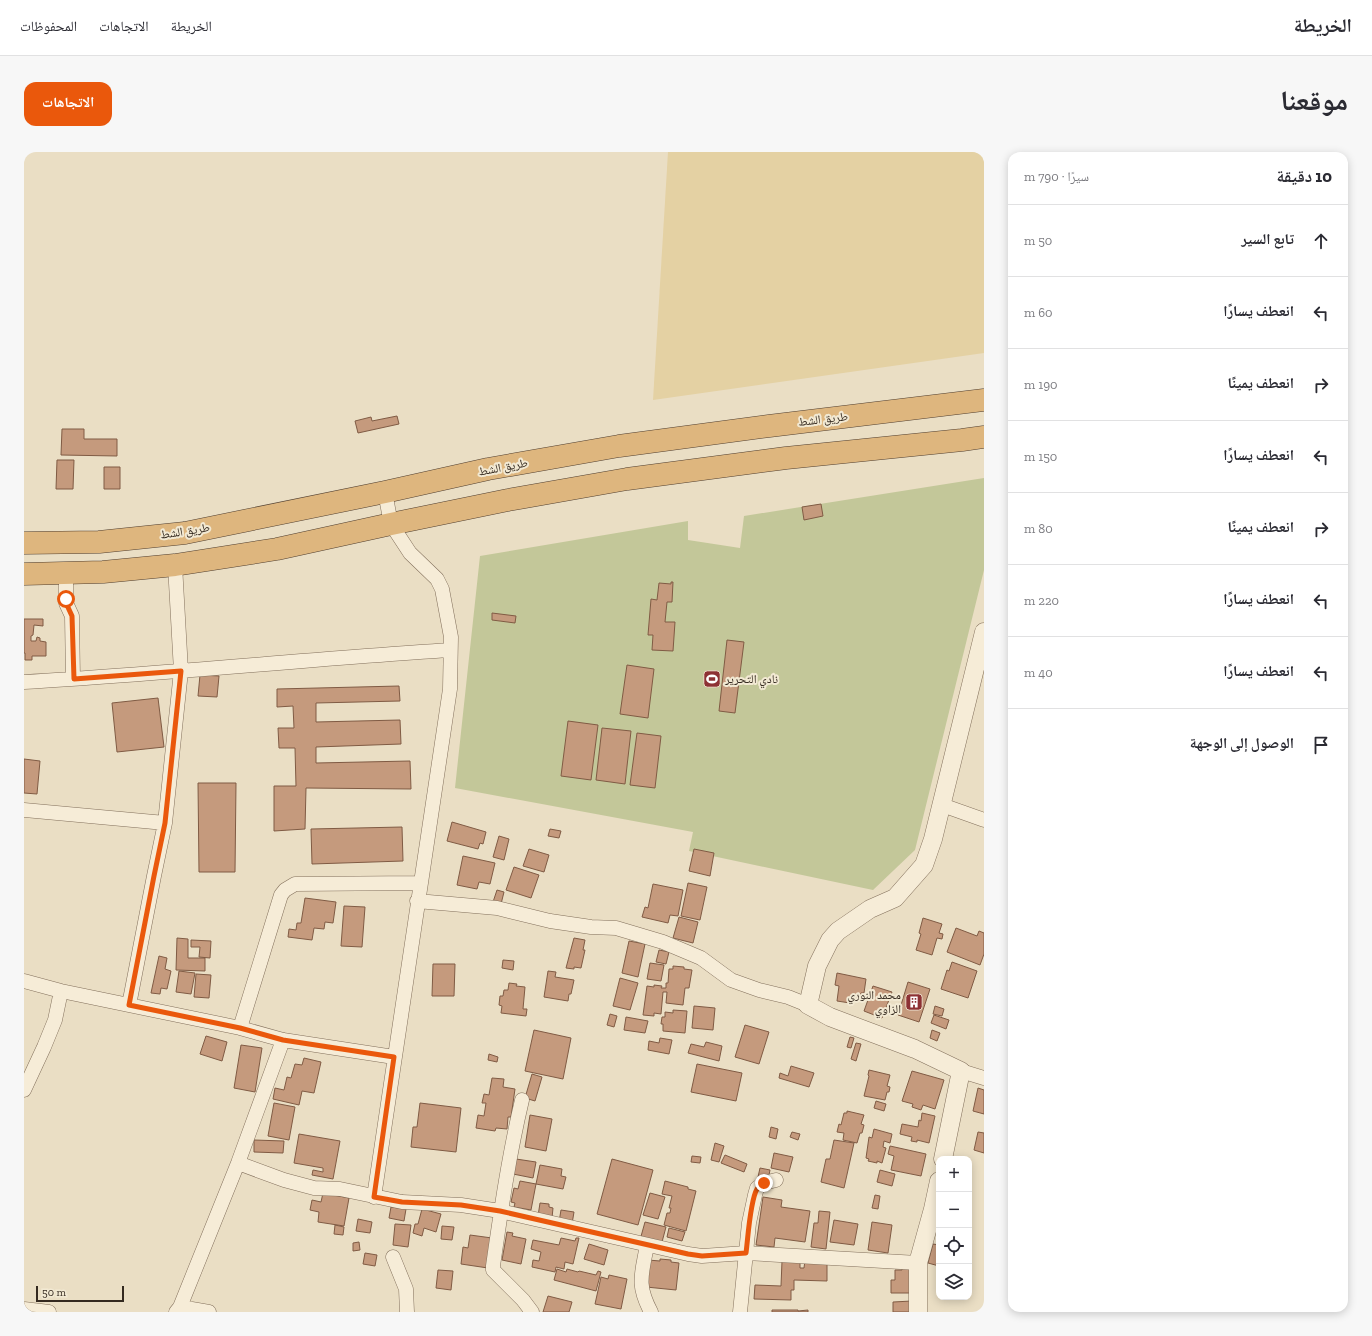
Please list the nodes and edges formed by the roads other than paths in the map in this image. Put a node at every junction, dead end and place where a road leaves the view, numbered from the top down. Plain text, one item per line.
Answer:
1 (984, 400) edge
2 (984, 437) edge
3 (385, 492) junction
4 (391, 524) junction
5 (24, 543) edge
6 (175, 565) junction
7 (66, 573) junction
8 (24, 574) edge
9 (984, 632) edge
10 (450, 650) junction
11 (181, 671) junction
12 (74, 679) junction
13 (24, 682) edge
14 (942, 805) junction
15 (24, 810) edge
16 (984, 820) edge
17 (165, 823) junction
18 (420, 883) junction
19 (417, 901) junction
20 (24, 981) edge
21 (62, 991) junction
22 (129, 1005) junction
23 (808, 1005) junction
24 (240, 1028) junction
25 (283, 1040) junction
26 (394, 1057) junction
27 (961, 1071) junction
28 (984, 1078) edge
29 (24, 1090) edge
30 (522, 1100) dead end
31 (945, 1156) edge
32 (238, 1163) junction
33 (776, 1180) dead end
34 (937, 1192) edge
35 (374, 1197) junction
36 (500, 1211) junction
37 (647, 1244) junction
38 (746, 1253) junction
39 (393, 1257) dead end
40 (918, 1263) junction
41 (24, 1309) edge
42 (178, 1309) edge
43 (650, 1311) edge
44 (49, 1312) edge
45 (209, 1312) edge
46 (407, 1312) edge
47 (532, 1312) edge
48 (740, 1312) edge
49 (918, 1312) edge

1 - 3 highway, طريق الشط
2 - 4 highway
3 - 4 street
3 - 5 highway, طريق الشط
4 - 6 highway
4 - 10 street
6 - 7 highway
6 - 11 street
7 - 8 highway
7 - 12 street
9 - 14 street
10 - 11 street
10 - 18 street
11 - 12 street
11 - 17 street
12 - 13 street
14 - 16 street
14 - 23 street
15 - 17 street
17 - 22 street
18 - 19 street
18 - 24 street
19 - 23 street
19 - 26 street
20 - 21 street
21 - 22 street
21 - 29 street
22 - 24 street
23 - 27 street
24 - 25 street
25 - 26 street
25 - 32 street
26 - 35 street
27 - 28 street
27 - 31 street
30 - 36 street
32 - 35 street
32 - 42 street
33 - 38 street
34 - 40 street
35 - 36 street
36 - 37 street
36 - 47 street
37 - 38 street
37 - 43 street
38 - 40 street
38 - 48 street
39 - 46 street
40 - 49 street
41 - 44 street
42 - 45 street

